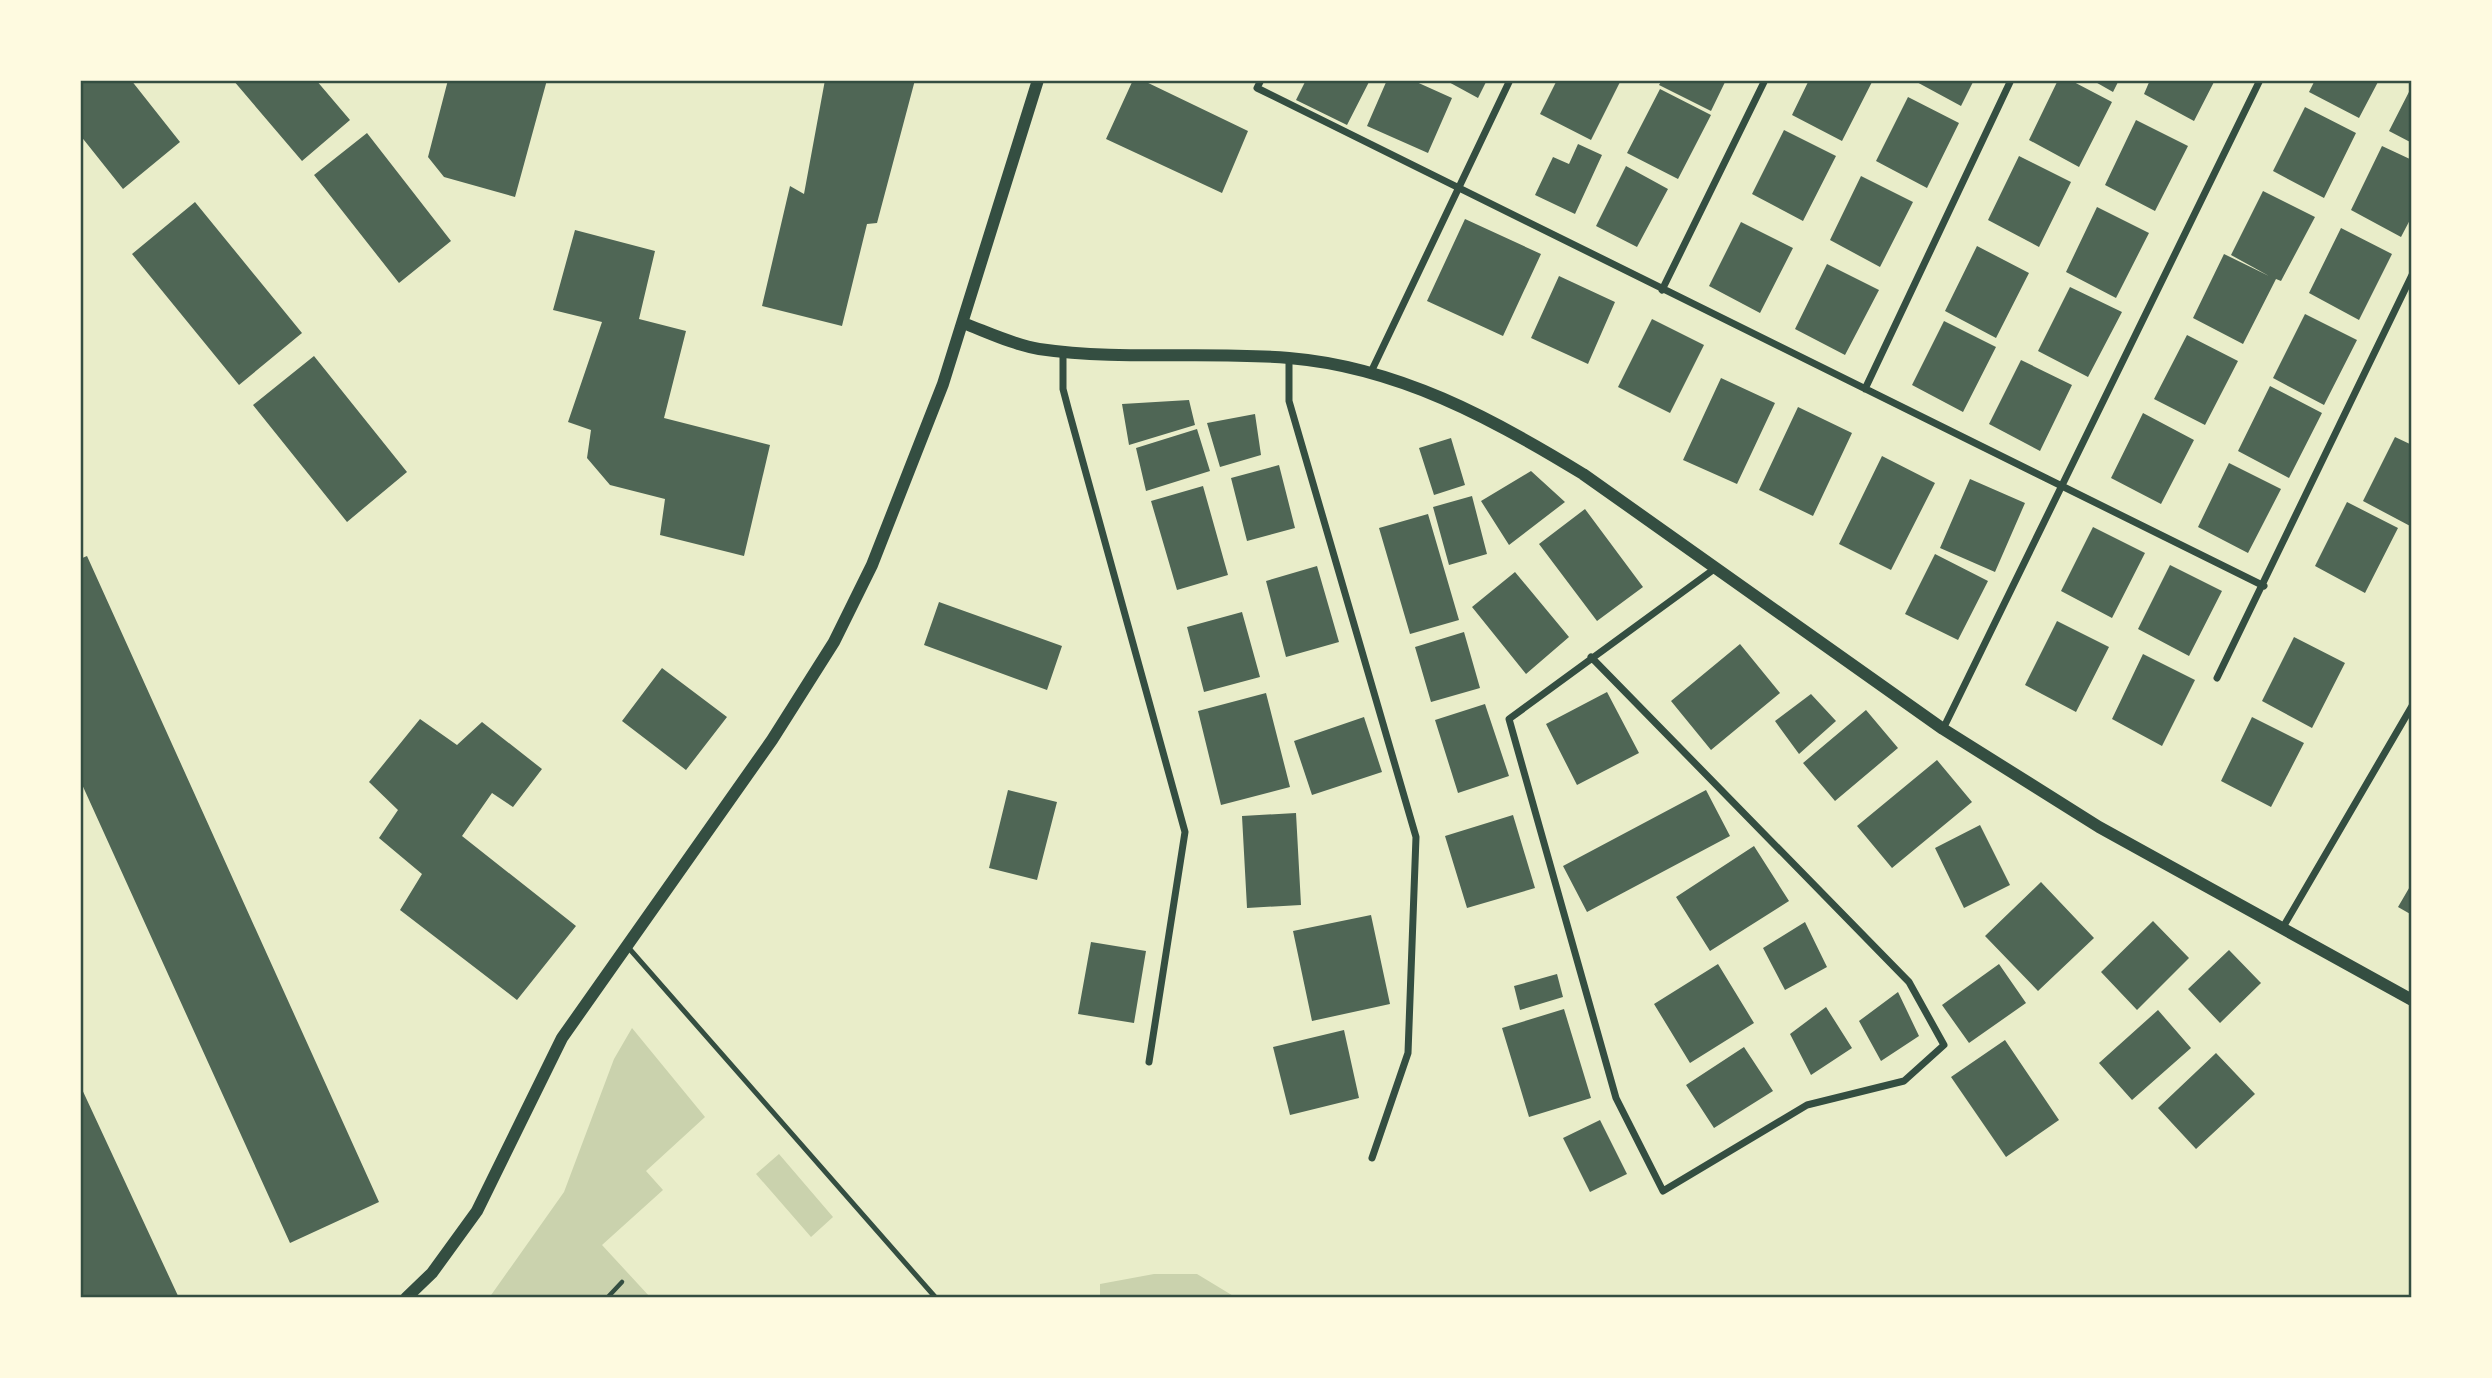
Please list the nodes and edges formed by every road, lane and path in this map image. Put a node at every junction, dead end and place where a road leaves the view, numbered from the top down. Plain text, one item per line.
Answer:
1 (1038, 80) edge
2 (1261, 80) edge
3 (1510, 80) edge
4 (1765, 80) edge
5 (2011, 80) edge
6 (2260, 80) edge
7 (1457, 188) junction
8 (2412, 275) edge
9 (1662, 290) junction
10 (963, 323) junction
11 (1063, 351) junction
12 (1289, 358) junction
13 (1371, 372) junction
14 (1865, 389) junction
15 (2063, 487) junction
16 (1718, 566) junction
17 (2264, 586) junction
18 (1591, 656) junction
19 (2217, 678) dead end
20 (2412, 706) edge
21 (1944, 729) junction
22 (2282, 929) junction
23 (627, 946) junction
24 (2412, 1000) edge
25 (1149, 1062) dead end
26 (1372, 1158) dead end
27 (622, 1282) dead end
28 (405, 1297) edge
29 (607, 1297) edge
30 (936, 1297) edge

1 - 10 street
2 - 7 street
3 - 7 street
4 - 9 street
5 - 14 street
6 - 15 street
7 - 9 street
7 - 13 street
8 - 17 street
9 - 14 street
10 - 11 street
10 - 23 street
11 - 12 street
11 - 25 street
12 - 13 street
12 - 26 street
13 - 16 street
14 - 15 street
15 - 17 street
15 - 21 street
16 - 18 street
16 - 21 street
17 - 19 street
18 - 18 street
20 - 22 street
21 - 22 street
22 - 24 street
23 - 28 street
23 - 30 lane
27 - 29 path

